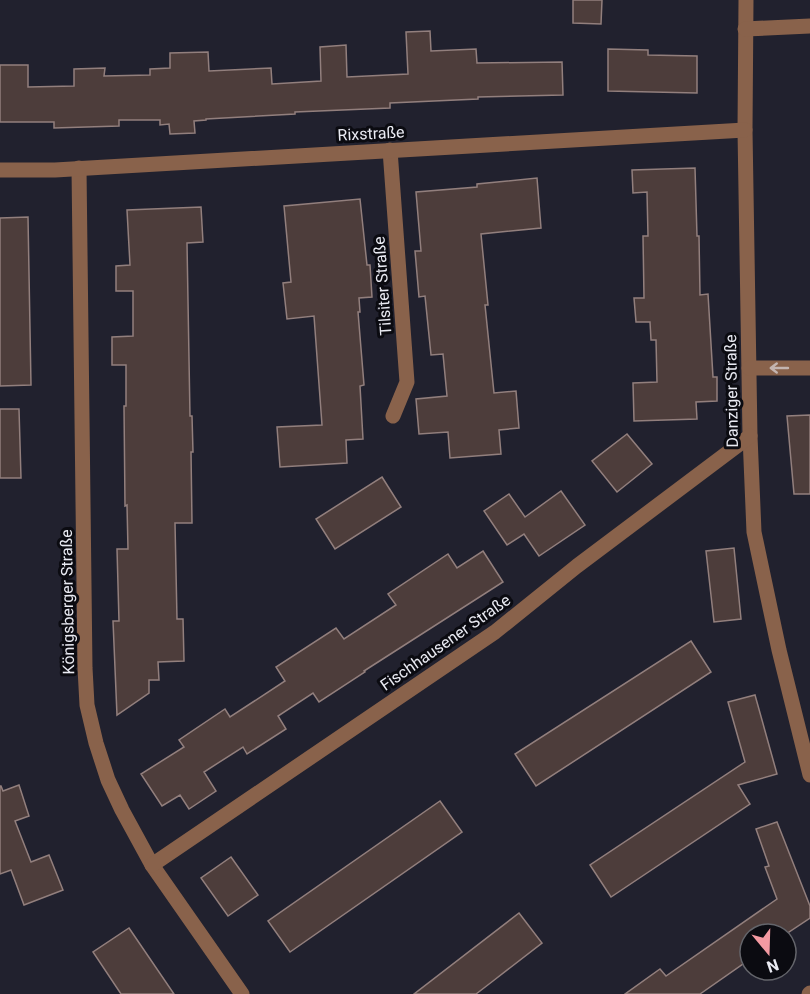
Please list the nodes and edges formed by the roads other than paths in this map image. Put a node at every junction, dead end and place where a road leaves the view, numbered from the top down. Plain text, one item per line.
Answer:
1 (746, 0) edge
2 (810, 26) edge
3 (745, 29) junction
4 (745, 130) junction
5 (390, 150) junction
6 (79, 168) junction
7 (0, 170) edge
8 (748, 368) junction
9 (810, 368) edge
10 (393, 416) dead end
11 (750, 436) junction
12 (810, 775) edge
13 (152, 865) junction
14 (242, 994) edge

1 - 3 street, Danziger Straße
2 - 3 street
3 - 4 street, Danziger Straße
4 - 5 street, Rixstraße
4 - 8 street, Danziger Straße
5 - 6 street, Rixstraße
5 - 10 street, Tilsiter Straße
6 - 7 street, Rixstraße
6 - 13 street, Königsberger Straße
9 -> 8 street
8 - 11 street, Danziger Straße
11 - 12 street, Danziger Straße
11 - 13 street, Fischhausener Straße
13 - 14 street, Königsberger Straße

